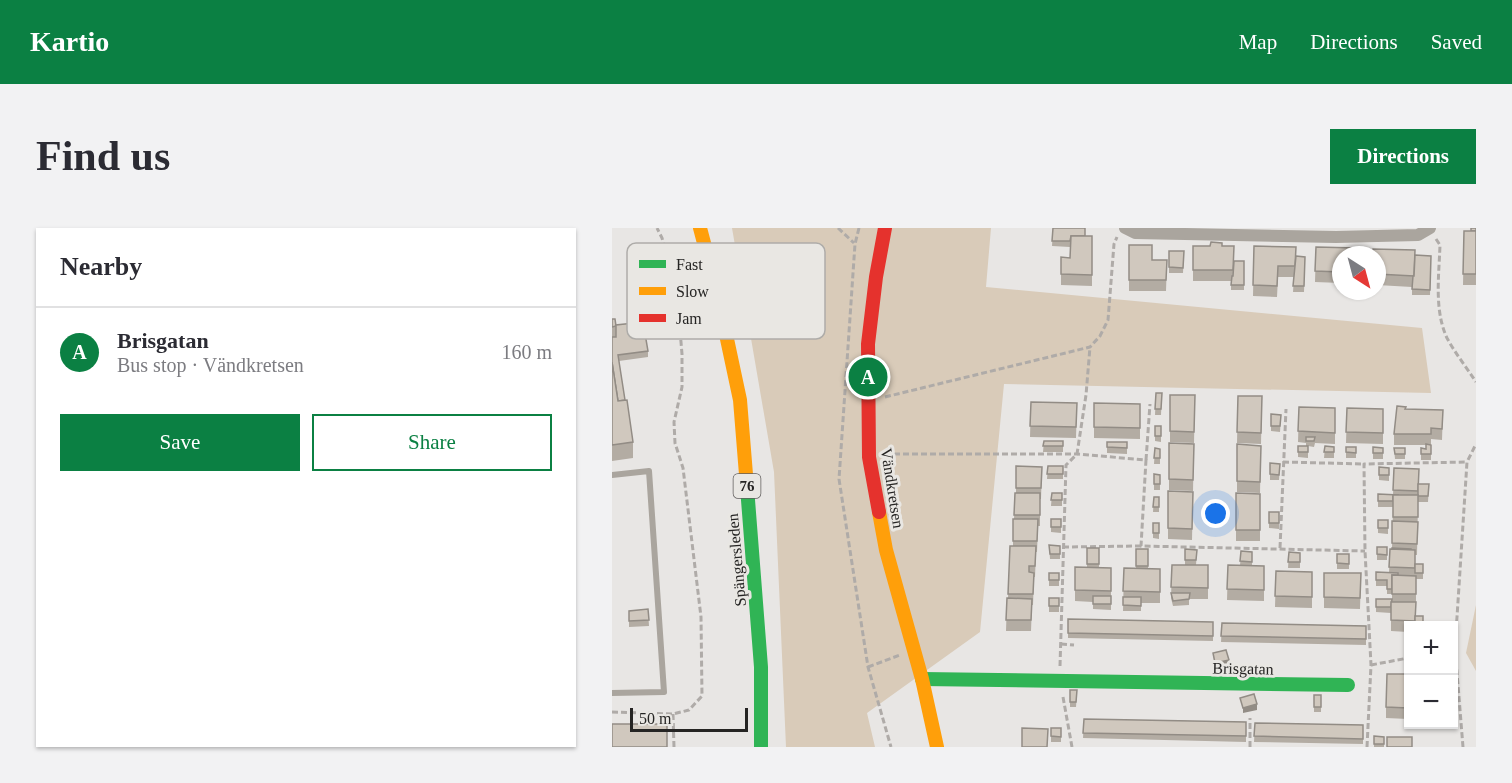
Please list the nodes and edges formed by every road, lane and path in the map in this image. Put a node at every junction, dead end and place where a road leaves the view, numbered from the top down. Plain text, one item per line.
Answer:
1 (657, 228) edge
2 (838, 228) edge
3 (860, 228) edge
4 (885, 228) edge
5 (1430, 228) edge
6 (1121, 232) edge
7 (663, 243) edge
8 (855, 244) junction
9 (680, 339) edge
10 (727, 339) edge
11 (1090, 347) junction
12 (1476, 382) edge
13 (885, 397) dead end
14 (1150, 404) dead end
15 (1286, 409) dead end
16 (1476, 444) edge
17 (883, 445) dead end
18 (1077, 454) junction
19 (1146, 460) junction
20 (1283, 462) junction
21 (1467, 462) junction
22 (1364, 464) junction
23 (612, 475) edge
24 (1141, 546) junction
25 (1063, 547) junction
26 (1280, 548) junction
27 (1365, 551) junction
28 (1456, 621) edge
29 (1061, 644) junction
30 (1074, 645) dead end
31 (1404, 659) edge
32 (1371, 665) junction
33 (1456, 675) edge
34 (922, 679) junction
35 (1060, 682) junction
36 (1348, 685) dead end
37 (612, 693) edge
38 (612, 712) edge
39 (673, 714) junction
40 (1250, 718) dead end
41 (674, 747) edge
42 (761, 747) edge
43 (891, 747) edge
44 (937, 747) edge
45 (1072, 747) edge
46 (1250, 747) edge
47 (1367, 747) edge
48 (1463, 747) edge

1 - 7 path
2 - 8 path
3 - 8 path
4 - 34 street, Vändkretsen
5 - 6 street
5 - 12 path
6 - 11 path
8 - 43 path
9 - 39 path
10 - 42 street, Spängersleden / 76
11 - 13 path
11 - 18 path
14 - 19 path
15 - 20 path
16 - 21 path
17 - 18 path
18 - 19 path
18 - 25 path
19 - 24 path
20 - 22 path
20 - 26 path
21 - 22 path
21 - 28 path
22 - 27 path
23 - 37 lane
24 - 25 path
24 - 26 path
25 - 29 path
26 - 27 path
27 - 32 path
29 - 30 path
29 - 35 path
31 - 32 path
32 - 47 path
33 - 48 path
34 - 35 street, Brisgatan
34 - 44 street, Vändkretsen
35 - 36 street, Brisgatan
35 - 45 path
38 - 39 path
39 - 41 path
40 - 46 path

